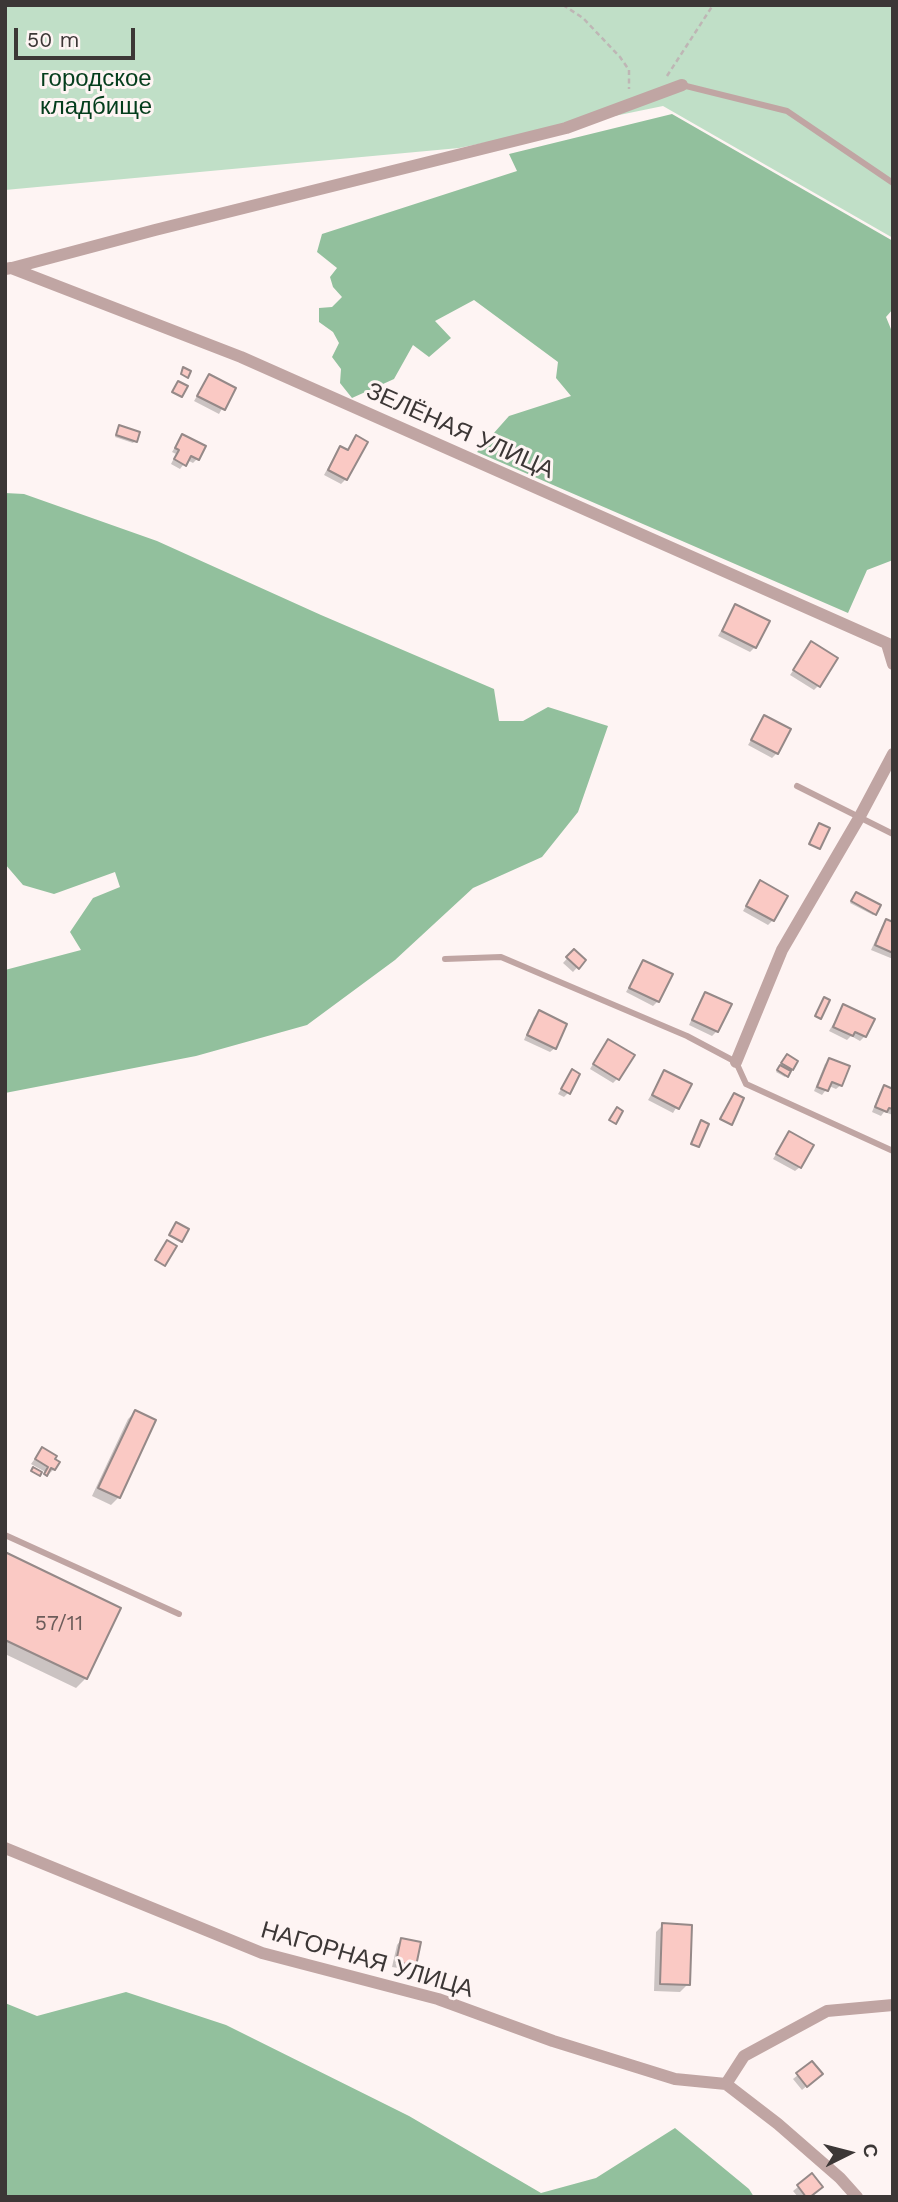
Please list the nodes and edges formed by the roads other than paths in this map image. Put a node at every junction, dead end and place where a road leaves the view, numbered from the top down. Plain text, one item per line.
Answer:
1 (682, 85) joint
2 (893, 183) edge
3 (8, 269) edge
4 (890, 645) edge
5 (893, 664) edge
6 (893, 754) edge
7 (797, 786) dead end
8 (859, 818) junction
9 (893, 834) edge
10 (445, 959) dead end
11 (736, 1062) junction
12 (893, 1151) edge
13 (5, 1535) edge
14 (179, 1614) dead end
15 (5, 1848) edge
16 (893, 2004) edge
17 (726, 2084) junction
18 (857, 2197) edge

1 - 2 lane
1 - 3 street
3 - 4 street, ЗЕЛЁНАЯ УЛИЦА
4 - 5 street
6 - 8 street
7 - 8 lane
8 - 9 lane
8 - 11 street
10 - 11 lane
11 - 12 lane
13 - 14 lane
15 - 17 street, НАГОРНАЯ УЛИЦА
16 - 17 street
17 - 18 street

